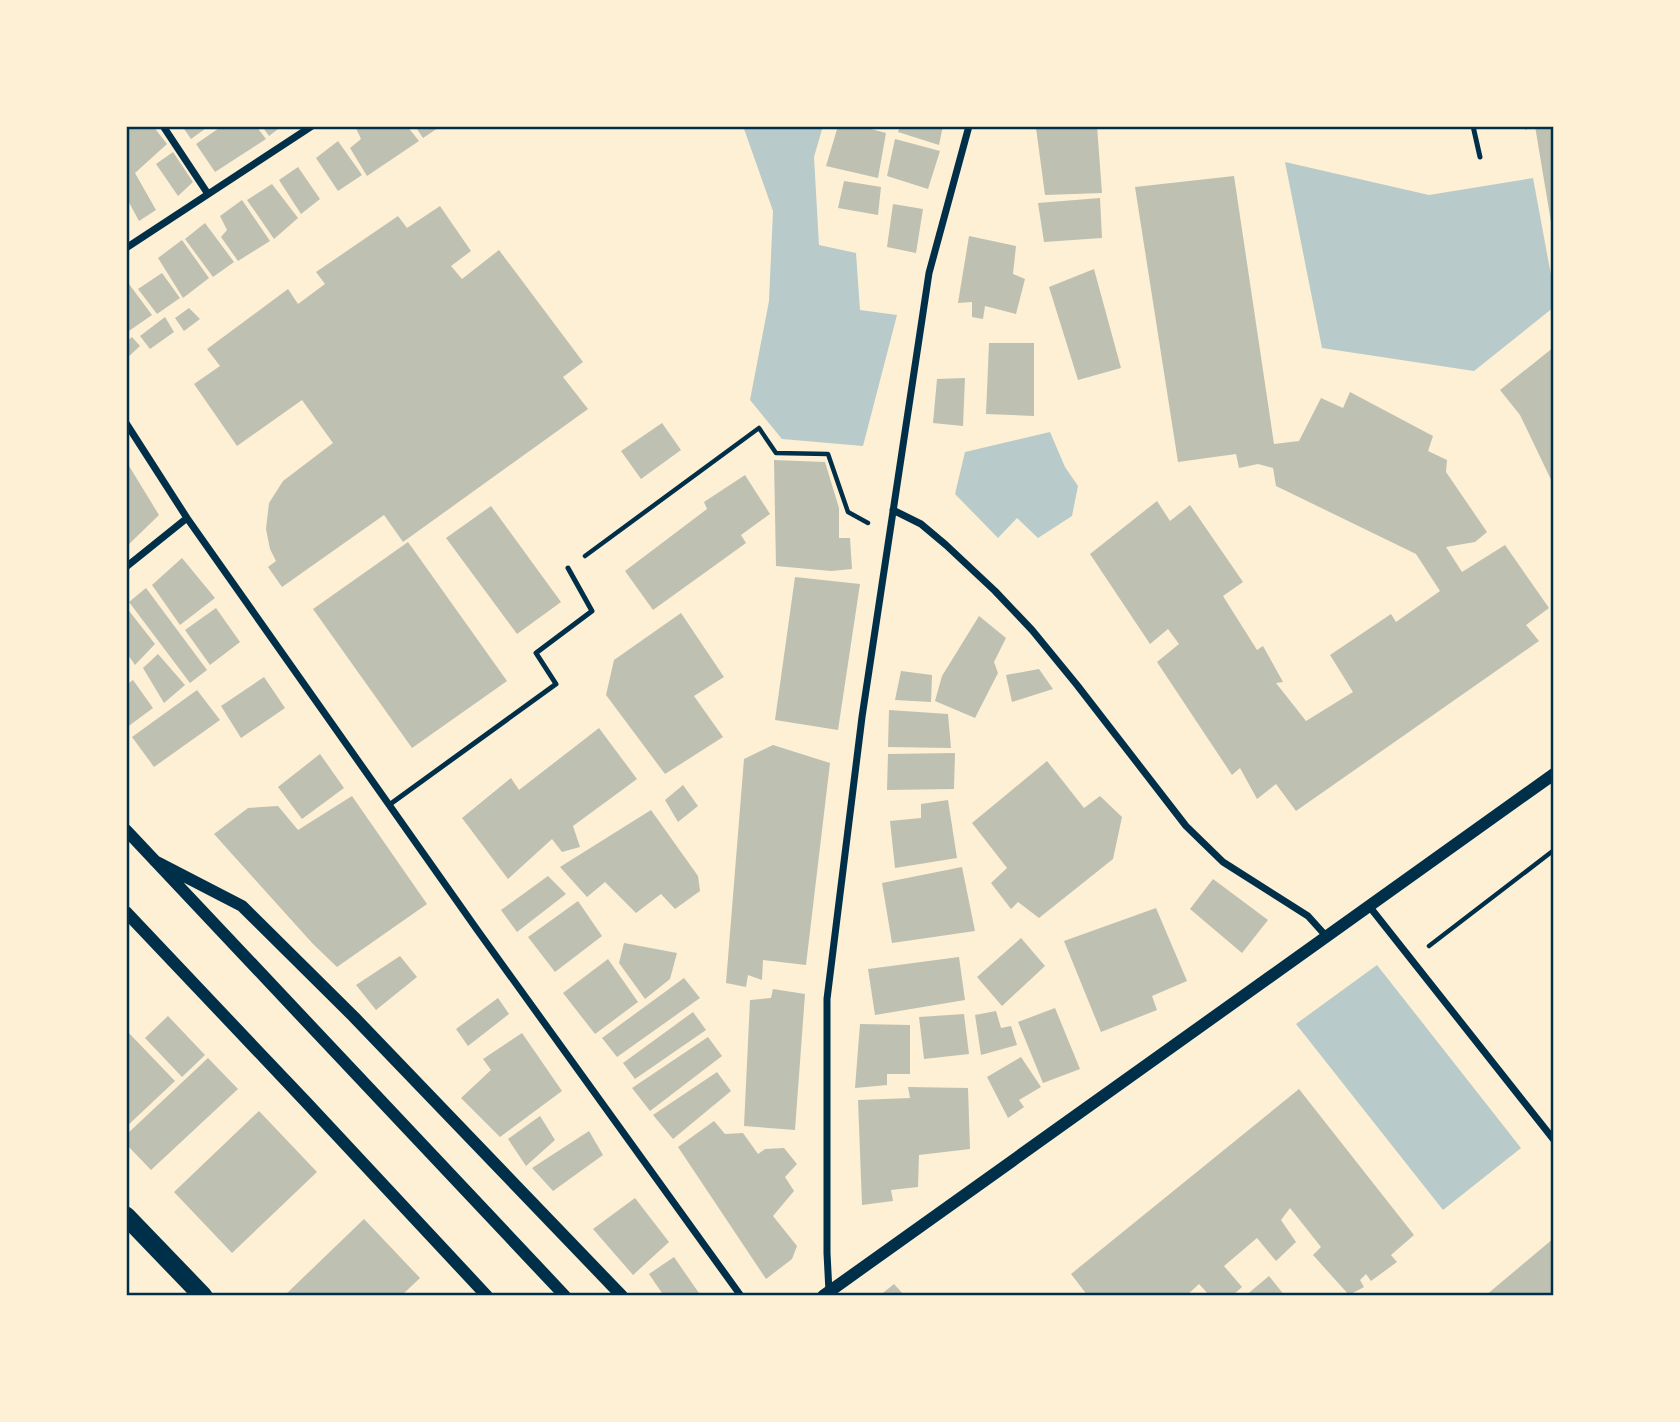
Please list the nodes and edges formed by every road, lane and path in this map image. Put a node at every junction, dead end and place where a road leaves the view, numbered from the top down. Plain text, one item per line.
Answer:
1 (163, 126) edge
2 (312, 126) edge
3 (969, 126) edge
4 (1473, 126) edge
5 (1526, 126) edge
6 (1531, 126) edge
7 (1480, 157) dead end
8 (208, 194) junction
9 (126, 248) edge
10 (126, 423) edge
11 (893, 510) junction
12 (187, 518) junction
13 (891, 535) junction
14 (126, 567) edge
15 (568, 568) joint
16 (1554, 774) edge
17 (389, 805) junction
18 (126, 830) edge
19 (1554, 850) edge
20 (155, 861) junction
21 (1369, 906) junction
22 (126, 912) edge
23 (1326, 936) junction
24 (1429, 946) dead end
25 (1554, 1140) edge
26 (126, 1216) edge
27 (826, 1294) edge
28 (202, 1296) edge
29 (487, 1296) edge
30 (565, 1296) edge
31 (622, 1296) edge
32 (741, 1296) edge

1 - 8 street
2 - 8 street
3 - 11 street
4 - 7 lane
5 - 6 path
8 - 9 street
10 - 12 street
11 - 13 street
11 - 23 street
12 - 14 street
12 - 17 street
13 - 15 path
13 - 27 street
15 - 17 lane
16 - 21 street
17 - 32 street
18 - 20 street
19 - 24 path
20 - 30 street
20 - 31 street
21 - 23 street
21 - 25 street
22 - 29 street
23 - 27 street
26 - 28 highway

